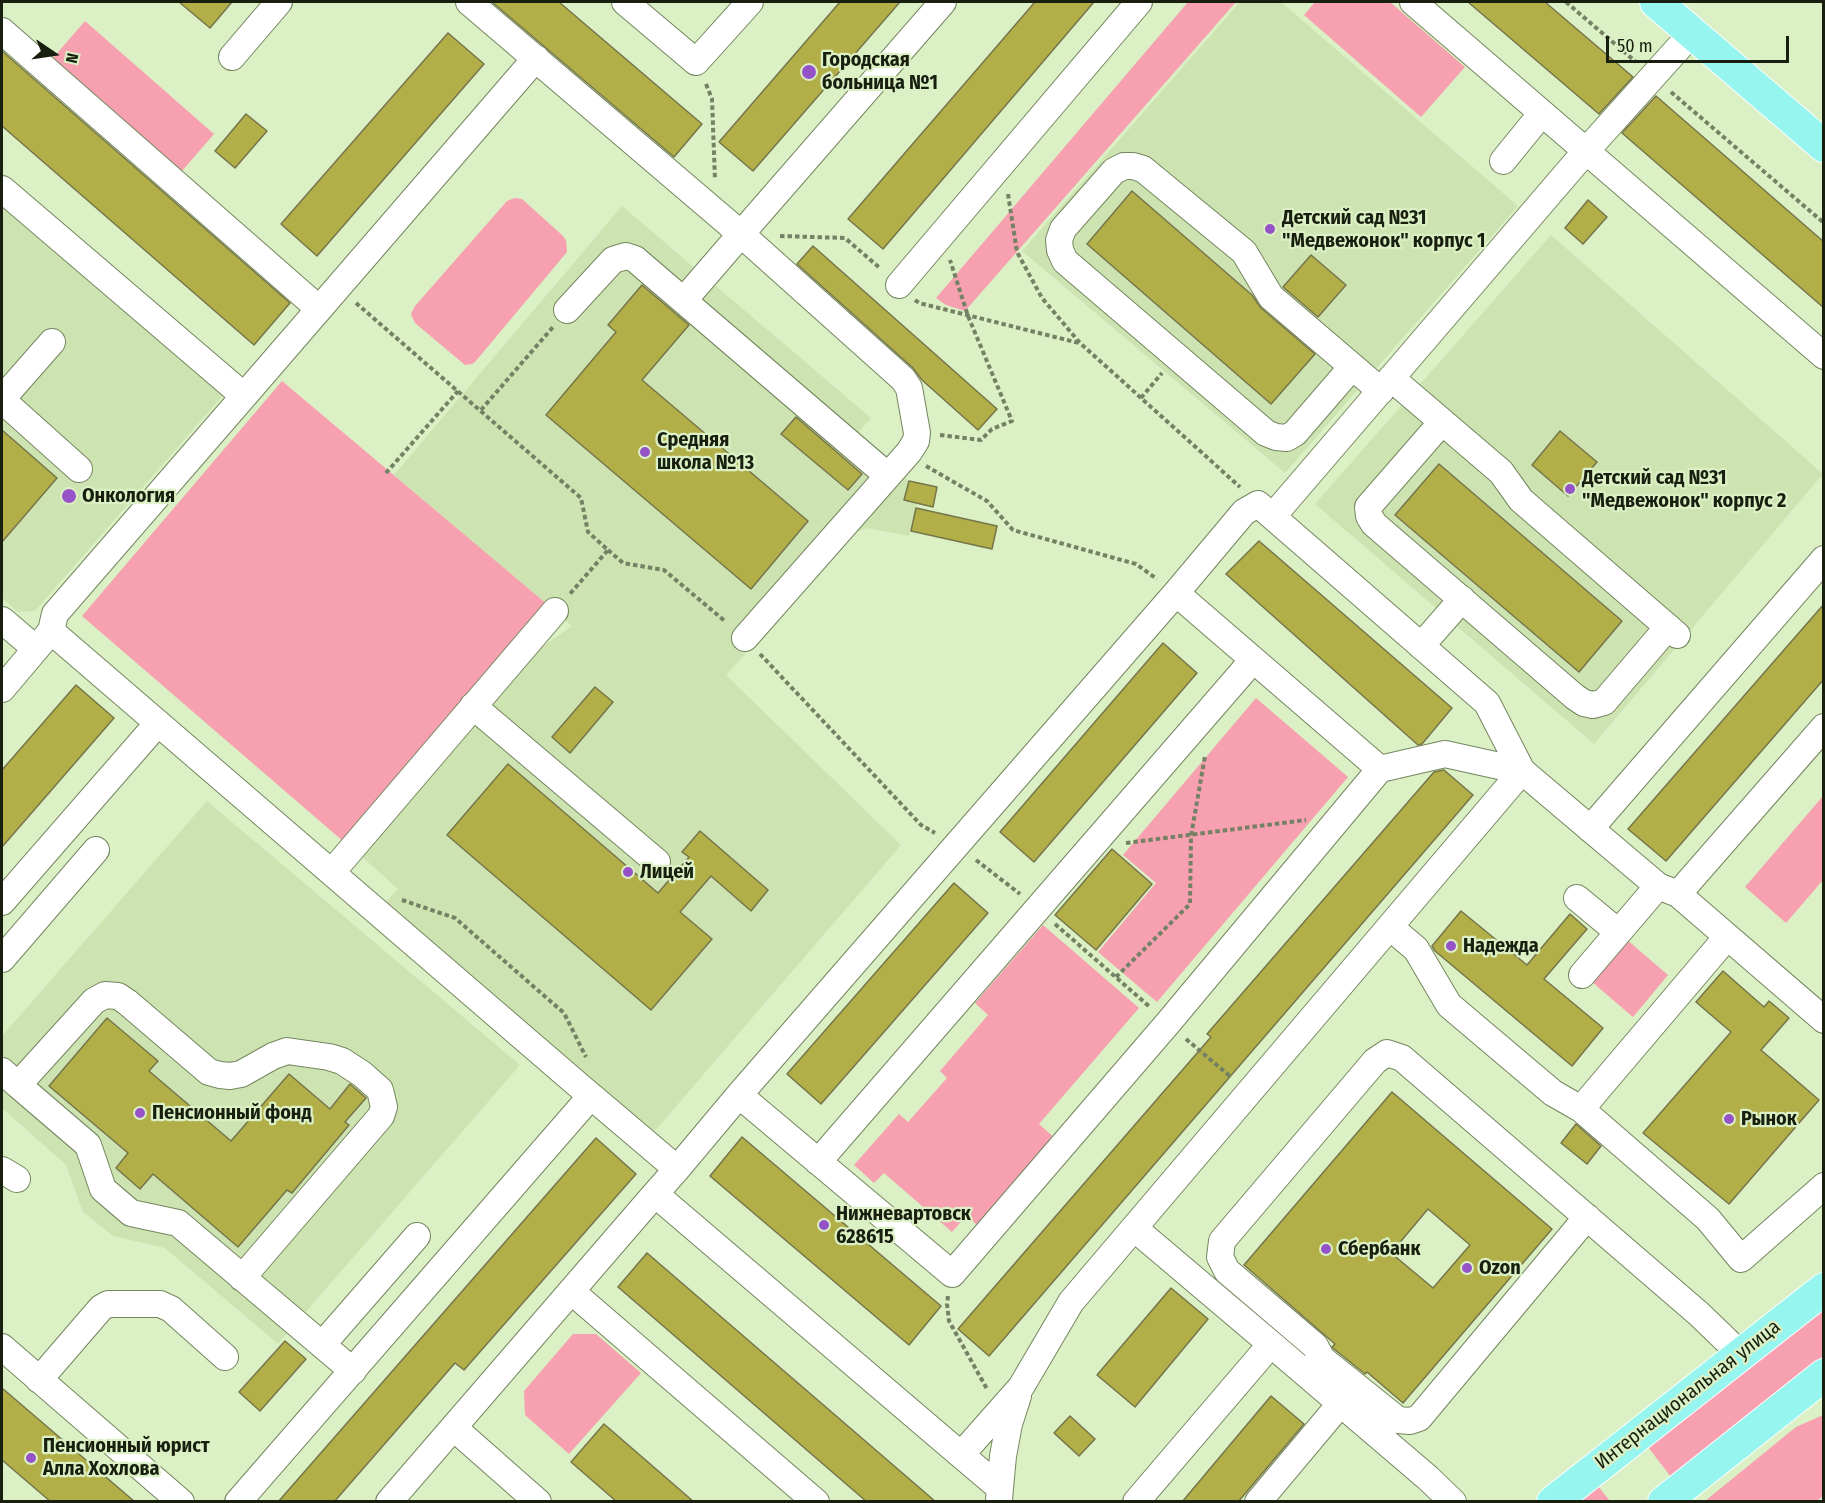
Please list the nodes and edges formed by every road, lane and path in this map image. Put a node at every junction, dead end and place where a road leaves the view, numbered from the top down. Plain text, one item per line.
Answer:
1 (279, 2) edge
2 (469, 2) edge
3 (625, 2) edge
4 (750, 2) edge
5 (943, 2) edge
6 (1139, 2) edge
7 (1413, 2) edge
8 (1566, 2) edge
9 (1656, 2) edge
10 (2, 31) edge
11 (1692, 33) junction
12 (232, 57) dead end
13 (536, 58) junction
14 (696, 62) junction
15 (1653, 76) junction
16 (1542, 113) junction
17 (1824, 146) edge
18 (1586, 151) junction
19 (1503, 160) dead end
20 (1003, 162) junction
21 (2, 189) edge
22 (717, 214) junction
23 (1824, 224) edge
24 (741, 234) junction
25 (942, 234) junction
26 (898, 285) dead end
27 (337, 286) junction
28 (684, 300) junction
29 (318, 308) junction
30 (567, 310) joint
31 (52, 342) dead end
32 (1824, 356) edge
33 (1352, 367) junction
34 (1386, 385) junction
35 (458, 392) junction
36 (243, 396) junction
37 (2, 400) edge
38 (481, 410) junction
39 (1442, 422) junction
40 (939, 435) dead end
41 (909, 452) junction
42 (79, 469) dead end
43 (386, 473) dead end
44 (888, 476) junction
45 (1265, 510) junction
46 (609, 550) junction
47 (1824, 559) edge
48 (1176, 593) junction
49 (1462, 599) junction
50 (555, 611) joint
51 (2, 620) edge
52 (745, 638) junction
53 (43, 640) junction
54 (1421, 646) junction
55 (1253, 660) junction
56 (2, 689) edge
57 (473, 706) junction
58 (158, 723) junction
59 (1821, 735) edge
60 (1205, 756) dead end
61 (1380, 769) junction
62 (1522, 771) junction
63 (1340, 815) junction
64 (1590, 829) junction
65 (1191, 836) junction
66 (957, 846) junction
67 (1092, 847) junction
68 (96, 850) dead end
69 (657, 862) dead end
70 (332, 872) junction
71 (1668, 890) junction
72 (392, 896) dead end
73 (1577, 898) dead end
74 (2, 902) edge
75 (1038, 909) junction
76 (1390, 927) junction
77 (1618, 933) junction
78 (1727, 937) junction
79 (2, 959) edge
80 (1582, 975) dead end
81 (1116, 977) junction
82 (1824, 1020) edge
83 (1168, 1023) junction
84 (10, 1078) edge
85 (1250, 1093) junction
86 (739, 1095) junction
87 (591, 1096) junction
88 (1581, 1109) junction
89 (818, 1162) junction
90 (676, 1169) junction
91 (1824, 1186) edge
92 (655, 1194) junction
93 (1587, 1217) junction
94 (1134, 1228) junction
95 (417, 1236) dead end
96 (952, 1274) junction
97 (242, 1278) junction
98 (1824, 1289) edge
99 (571, 1291) junction
100 (1271, 1344) junction
101 (322, 1345) junction
102 (2, 1347) edge
103 (1738, 1356) junction
104 (225, 1357) dead end
105 (353, 1371) junction
106 (1824, 1375) edge
107 (39, 1380) junction
108 (1021, 1387) junction
109 (1341, 1403) junction
110 (1000, 1411) junction
111 (453, 1428) junction
112 (961, 1455) junction
113 (999, 1495) edge
114 (1665, 1501) edge
115 (181, 1502) edge
116 (238, 1502) edge
117 (389, 1502) edge
118 (538, 1502) edge
119 (816, 1502) edge
120 (1136, 1502) edge
121 (1258, 1502) edge
122 (1453, 1502) edge
123 (1553, 1502) edge

1 - 12 lane
2 - 13 lane
3 - 14 lane
4 - 14 lane
5 - 24 lane
6 - 20 lane
7 - 16 lane
8 - 15 path
9 - 11 main road
10 - 29 lane
11 - 15 lane
11 - 17 main road
13 - 22 lane
13 - 27 lane
14 - 22 path
15 - 18 lane
15 - 23 path
16 - 18 lane
16 - 19 lane
18 - 32 lane
18 - 34 lane
20 - 25 lane
20 - 45 path
21 - 36 lane
22 - 24 lane
24 - 28 lane
24 - 41 lane
25 - 26 lane
25 - 40 path
27 - 29 lane
27 - 35 path
28 - 30 lane
28 - 44 lane
29 - 36 lane
30 - 38 path
31 - 37 lane
33 - 33 lane
33 - 34 lane
34 - 39 lane
34 - 45 lane
35 - 38 path
35 - 43 path
36 - 53 lane
37 - 42 lane
38 - 46 path
39 - 49 lane
39 - 49 lane
41 - 44 lane
41 - 48 path
44 - 52 lane
45 - 48 lane
45 - 54 lane
46 - 50 path
46 - 52 path
47 - 64 lane
48 - 55 lane
48 - 66 lane
49 - 54 lane
50 - 57 lane
51 - 53 lane
52 - 66 path
53 - 56 lane
53 - 58 lane
54 - 62 lane
55 - 61 lane
55 - 67 lane
57 - 69 lane
57 - 70 lane
58 - 70 lane
58 - 74 lane
59 - 71 lane
60 - 65 path
61 - 62 lane
61 - 63 lane
62 - 64 lane
62 - 76 lane
63 - 65 path
63 - 83 lane
64 - 71 lane
65 - 67 path
65 - 81 path
66 - 75 path
66 - 86 lane
67 - 75 lane
68 - 79 lane
70 - 87 lane
71 - 77 lane
71 - 78 lane
72 - 87 path
73 - 77 lane
75 - 81 path
75 - 89 lane
76 - 85 lane
76 - 88 lane
77 - 80 lane
78 - 82 lane
78 - 88 lane
81 - 83 path
83 - 85 path
83 - 96 lane
84 - 97 lane
84 - 97 lane
85 - 94 lane
86 - 89 lane
86 - 90 lane
87 - 90 lane
87 - 105 lane
88 - 91 lane
89 - 96 lane
90 - 92 lane
92 - 99 lane
92 - 112 lane
93 - 93 lane
93 - 103 lane
94 - 100 lane
94 - 108 lane
95 - 101 lane
96 - 110 path
97 - 101 lane
98 - 103 main road, Интернациональная улица
99 - 111 lane
99 - 119 lane
100 - 109 lane
100 - 120 lane
101 - 105 lane
102 - 107 lane
103 - 123 main road, Интернациональная улица
104 - 107 lane
105 - 116 lane
106 - 114 main road
107 - 115 lane
108 - 110 lane
108 - 113 lane
109 - 121 lane
109 - 122 lane
110 - 112 lane
111 - 117 lane
111 - 118 lane
112 - 113 lane

